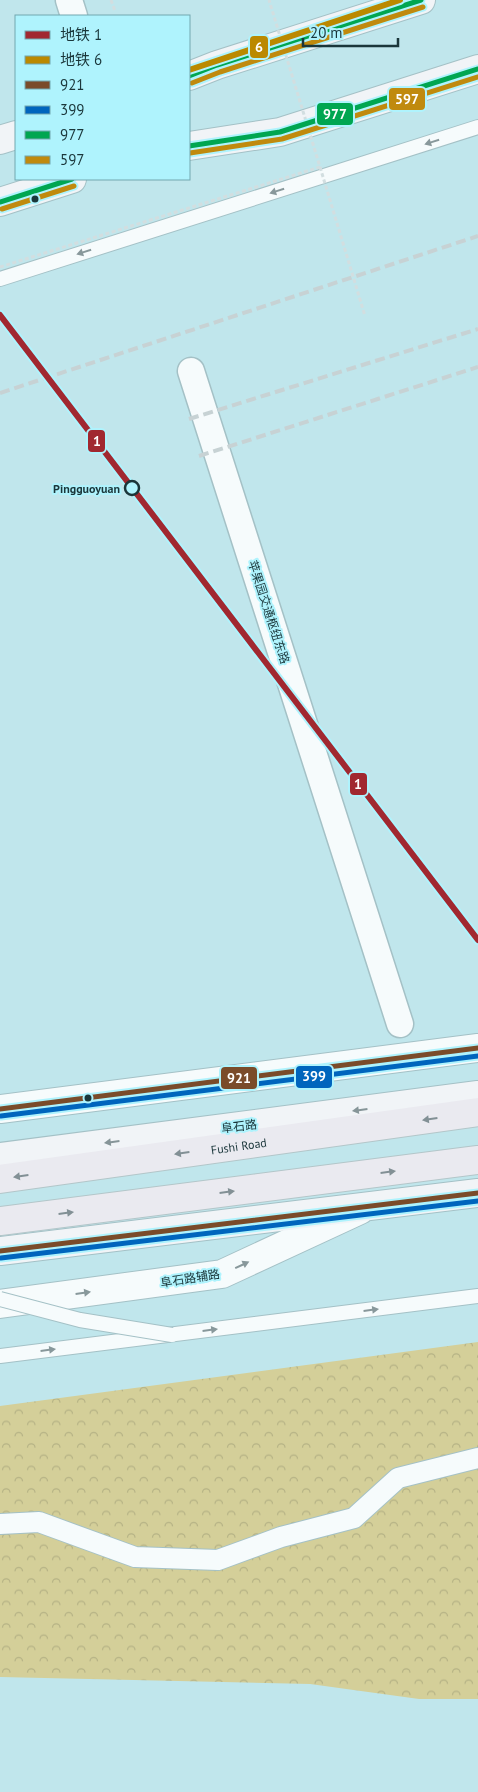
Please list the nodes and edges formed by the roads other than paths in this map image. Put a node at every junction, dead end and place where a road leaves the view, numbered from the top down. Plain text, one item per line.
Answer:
1 (69, 0) edge
2 (421, 0) edge
3 (74, 15) edge
4 (478, 69) edge
5 (190, 76) edge
6 (478, 127) edge
7 (15, 135) edge
8 (0, 140) edge
9 (190, 146) edge
10 (69, 180) edge
11 (0, 202) edge
12 (0, 279) edge
13 (191, 371) dead end
14 (400, 1024) dead end
15 (478, 1048) edge
16 (478, 1095) edge
17 (0, 1109) edge
18 (478, 1112) edge
19 (0, 1156) edge
20 (478, 1160) edge
21 (0, 1179) edge
22 (478, 1193) edge
23 (366, 1207) junction
24 (0, 1221) edge
25 (0, 1251) edge
26 (478, 1296) edge
27 (0, 1299) edge
28 (0, 1304) edge
29 (172, 1335) junction
30 (0, 1356) edge
31 (478, 1458) edge
32 (0, 1524) edge

1 - 3 street
2 - 5 main road
4 - 9 main road
6 -> 12 lane
7 - 8 main road
10 - 11 main road
13 - 14 street, 苹果园交通枢纽东路
15 - 17 street
16 -> 19 main road, 阜石路
18 -> 21 highway, Fushi Road
24 -> 20 highway
22 - 23 main road
23 - 25 main road
28 -> 23 street, 阜石路辅路
29 -> 26 lane
27 - 29 lane, bridge
30 -> 29 lane, bridge
31 - 32 street

